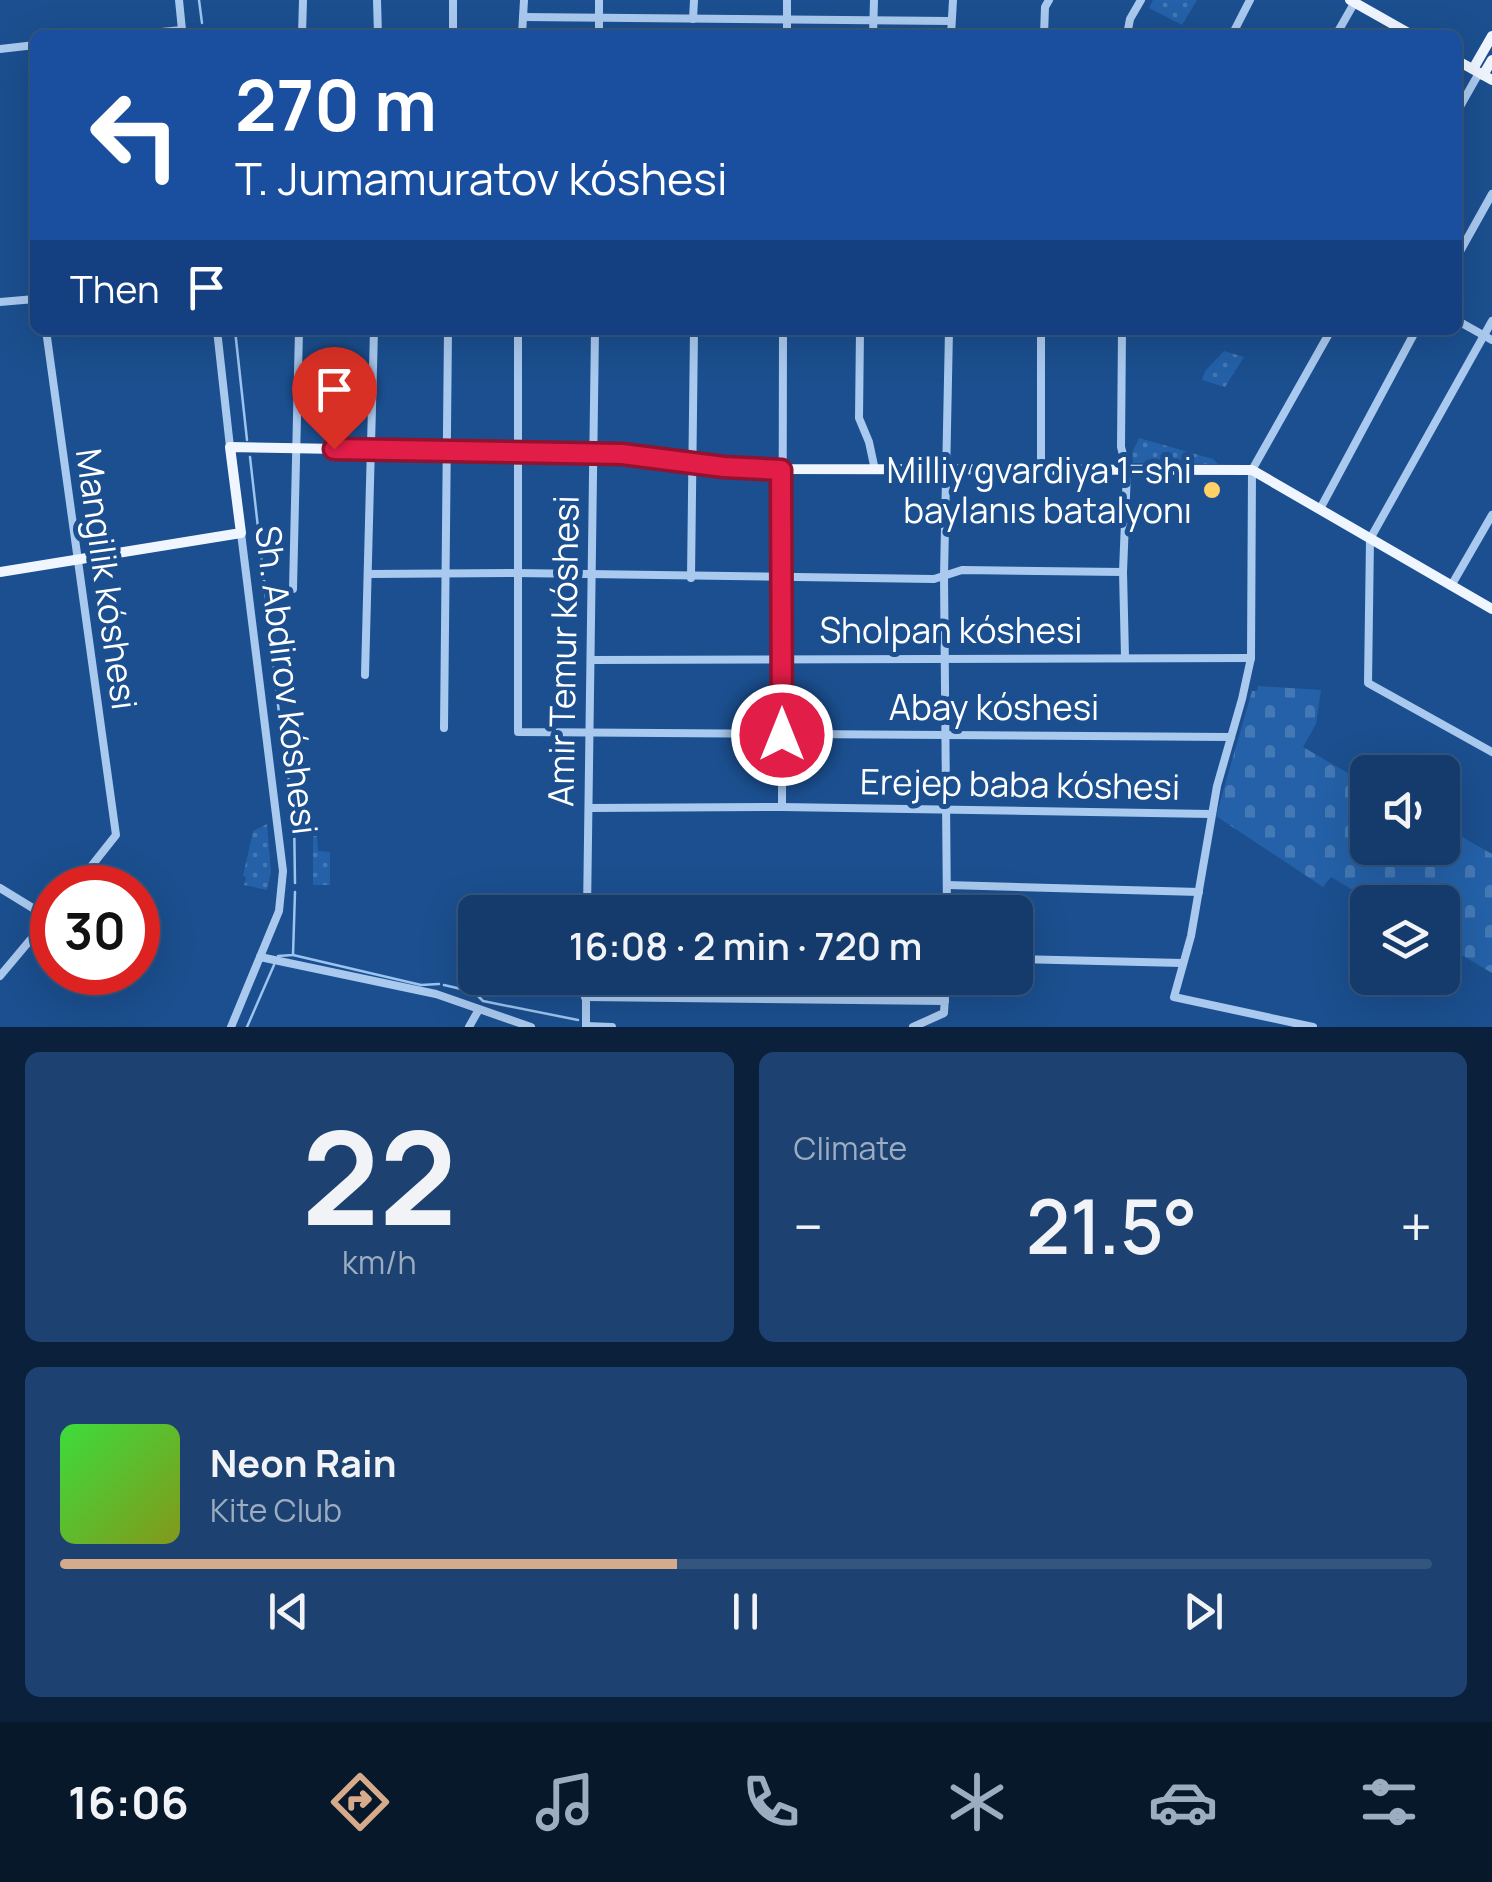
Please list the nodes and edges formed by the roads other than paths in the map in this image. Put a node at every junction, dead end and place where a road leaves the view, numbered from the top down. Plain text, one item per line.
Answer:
1 (179, 0) edge
2 (303, 0) edge
3 (378, 0) edge
4 (453, 0) edge
5 (524, 0) edge
6 (600, 0) edge
7 (694, 0) edge
8 (787, 0) edge
9 (874, 0) edge
10 (953, 0) edge
11 (1049, 0) edge
12 (1124, 0) edge
13 (1250, 0) edge
14 (1354, 1) edge
15 (1139, 4) edge
16 (523, 17) junction
17 (787, 17) junction
18 (599, 18) junction
19 (693, 18) junction
20 (873, 19) junction
21 (951, 20) junction
22 (182, 30) edge
23 (302, 30) edge
24 (378, 30) edge
25 (453, 30) edge
26 (522, 30) edge
27 (599, 30) edge
28 (787, 30) edge
29 (873, 30) edge
30 (951, 30) edge
31 (1044, 30) edge
32 (1129, 30) edge
33 (1235, 30) edge
34 (1339, 30) edge
35 (1403, 30) edge
36 (1492, 36) edge
37 (30, 46) edge
38 (0, 49) edge
39 (1492, 60) edge
40 (1482, 74) edge
41 (1462, 104) edge
42 (1492, 194) edge
43 (1462, 248) edge
44 (30, 299) edge
45 (0, 302) edge
46 (1492, 321) edge
47 (1462, 322) edge
48 (47, 335) edge
49 (218, 335) edge
50 (299, 335) edge
51 (374, 335) edge
52 (448, 335) edge
53 (518, 335) edge
54 (594, 335) edge
55 (694, 335) edge
56 (783, 335) edge
57 (860, 335) edge
58 (949, 335) edge
59 (1041, 335) edge
60 (1122, 335) edge
61 (1328, 335) edge
62 (1413, 335) edge
63 (1488, 338) edge
64 (230, 447) junction
65 (296, 449) junction
66 (371, 449) junction
67 (446, 450) junction
68 (518, 452) junction
69 (594, 453) junction
70 (691, 462) junction
71 (781, 470) junction
72 (875, 470) junction
73 (1127, 470) junction
74 (1252, 470) junction
75 (946, 471) junction
76 (1041, 471) junction
77 (1320, 509) junction
78 (1492, 515) edge
79 (241, 533) junction
80 (1370, 539) junction
81 (77, 559) junction
82 (0, 572) edge
83 (1122, 572) junction
84 (444, 573) junction
85 (516, 573) junction
86 (368, 574) junction
87 (592, 576) junction
88 (944, 576) junction
89 (691, 578) junction
90 (780, 578) junction
91 (1451, 586) junction
92 (292, 589) dead end
93 (1492, 609) edge
94 (945, 657) junction
95 (1125, 657) junction
96 (782, 658) junction
97 (1250, 658) junction
98 (591, 660) junction
99 (365, 675) dead end
100 (444, 728) dead end
101 (945, 733) junction
102 (590, 734) junction
103 (782, 735) junction
104 (1231, 736) junction
105 (1492, 752) edge
106 (589, 808) junction
107 (782, 808) junction
108 (947, 812) junction
109 (1211, 814) junction
110 (93, 865) edge
111 (946, 885) junction
112 (0, 888) edge
113 (1198, 892) junction
114 (587, 895) edge
115 (946, 895) edge
116 (30, 904) edge
117 (30, 941) edge
118 (260, 957) junction
119 (1033, 959) edge
120 (1182, 963) junction
121 (0, 976) edge
122 (945, 995) edge
123 (585, 997) joint
124 (945, 1002) junction
125 (478, 1010) junction
126 (586, 1026) edge
127 (230, 1027) edge
128 (469, 1027) edge
129 (530, 1027) edge
130 (612, 1027) edge
131 (913, 1027) edge
132 (1313, 1027) edge

1 - 22 street
2 - 23 street
3 - 24 street
4 - 25 street
5 - 16 street
6 - 18 street
7 - 19 street
8 - 17 street
9 - 20 street
10 - 21 street
11 - 31 street
12 - 15 street
13 - 33 street
14 - 34 street
14 - 35 main road
15 - 32 street
16 - 18 street
16 - 26 street
17 - 19 street
17 - 20 street
17 - 28 street
18 - 19 street
18 - 27 street
20 - 21 street
20 - 29 street
21 - 30 street
36 - 40 main road
37 - 38 street
39 - 40 main road
40 - 41 street
42 - 43 street
44 - 45 street
46 - 63 street
47 - 63 street
48 - 81 street, Mangilik kóshesi
49 - 64 street, Sh. Abdirov kóshesi
50 - 65 street
51 - 66 street
52 - 67 street
53 - 68 street
54 - 69 street, Amir Temur kóshesi
55 - 70 street
56 - 71 street
57 - 72 street
58 - 75 street
59 - 76 street
60 - 73 street
61 - 74 street
62 - 77 street
63 - 80 street
64 - 65 main road
64 - 79 main road, Sh. Abdirov kóshesi
65 - 66 main road
65 - 92 street
66 - 67 main road
66 - 86 street
67 - 68 main road
67 - 84 street
68 - 69 main road
68 - 85 street
69 - 70 main road
69 - 87 street, Amir Temur kóshesi
70 - 71 main road
70 - 89 street
71 - 72 main road
71 - 90 street
72 - 75 main road
73 - 74 main road
73 - 76 main road
73 - 83 street
74 - 77 main road
74 - 97 street
75 - 76 main road
75 - 88 street
77 - 80 main road
78 - 91 street
79 - 81 main road
79 - 118 street, Sh. Abdirov kóshesi
80 - 91 main road
80 - 105 street
81 - 82 main road
81 - 110 street, Mangilik kóshesi
83 - 88 street
83 - 95 street
84 - 85 street
84 - 86 street
84 - 100 street
85 - 87 street
85 - 102 street, Abay kóshesi
86 - 99 street
87 - 89 street
87 - 98 street, Amir Temur kóshesi
88 - 90 street
88 - 94 street
89 - 90 street
90 - 96 street
91 - 93 main road
94 - 95 street, Sholpan kóshesi
94 - 96 street, Sholpan kóshesi
94 - 101 street
95 - 97 street, Sholpan kóshesi
96 - 98 street, Sholpan kóshesi
96 - 103 street
97 - 104 street
98 - 102 street, Amir Temur kóshesi
101 - 103 street, Abay kóshesi
101 - 104 street, Abay kóshesi
101 - 108 street
102 - 103 street, Abay kóshesi
102 - 106 street, Amir Temur kóshesi
103 - 107 street
104 - 109 street
106 - 107 street, Erejep baba kóshesi
106 - 114 street, Amir Temur kóshesi
107 - 108 street, Erejep baba kóshesi
108 - 109 street, Erejep baba kóshesi
108 - 111 street
109 - 113 street
111 - 113 street
111 - 115 street
112 - 116 street
113 - 120 street
117 - 121 street
118 - 125 street
118 - 127 street, Sh. Abdirov kóshesi
119 - 120 street
120 - 132 street
122 - 124 street
123 - 124 street
123 - 126 street
124 - 131 street
125 - 128 street
125 - 129 street
126 - 130 street

